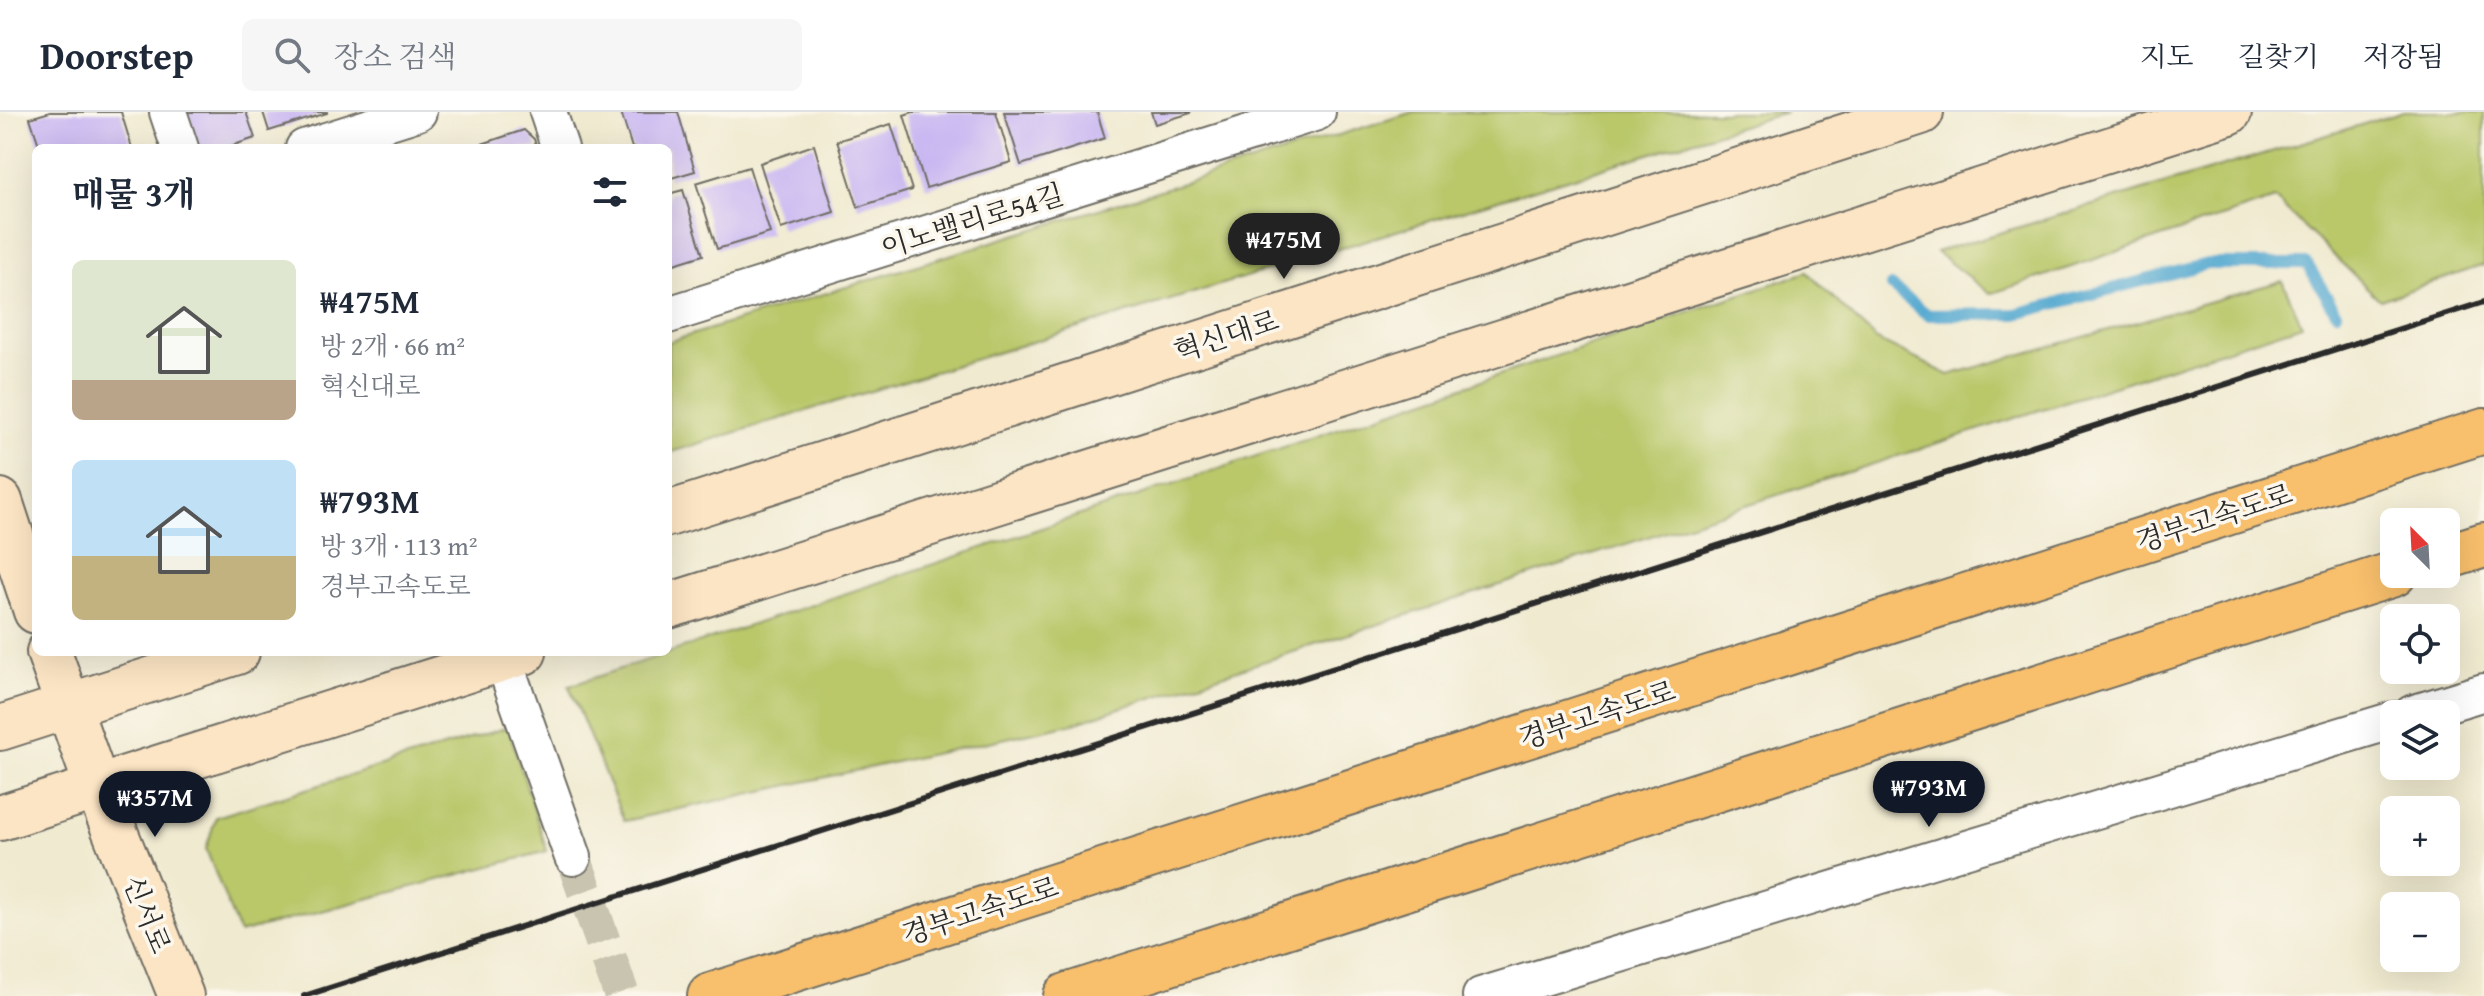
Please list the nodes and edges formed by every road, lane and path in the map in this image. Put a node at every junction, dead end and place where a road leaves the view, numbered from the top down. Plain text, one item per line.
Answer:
1 (168, 112) edge
2 (418, 112) edge
3 (548, 112) edge
4 (1317, 112) edge
5 (1921, 112) edge
6 (2229, 112) edge
7 (1274, 118) edge
8 (179, 144) edge
9 (317, 144) edge
10 (559, 144) edge
11 (672, 314) edge
12 (2484, 431) edge
13 (0, 501) edge
14 (672, 513) edge
15 (2484, 545) edge
16 (2460, 553) edge
17 (2380, 578) edge
18 (32, 599) edge
19 (672, 605) edge
20 (50, 656) edge
21 (225, 656) edge
22 (510, 656) edge
23 (513, 656) edge
24 (2484, 692) edge
25 (2458, 700) edge
26 (67, 707) junction
27 (2380, 724) edge
28 (0, 728) edge
29 (97, 787) junction
30 (0, 818) edge
31 (573, 857) tunnel mouth
32 (181, 996) edge
33 (710, 996) edge
34 (1066, 996) edge
35 (1481, 996) edge

1 - 8 street
2 - 9 street
3 - 10 street
4 - 7 street, 이노밸리로54길
5 - 14 main road, 혁신대로
6 - 19 main road
7 - 11 street, 이노밸리로54길
12 - 33 highway, 경부고속도로
13 - 18 main road
15 - 16 highway
17 - 34 highway
20 - 26 main road, 신서로
21 - 26 main road
22 - 29 main road
23 - 31 street
24 - 25 street
26 - 28 main road
26 - 29 main road, 신서로
27 - 35 street
29 - 30 main road
29 - 32 main road, 신서로

